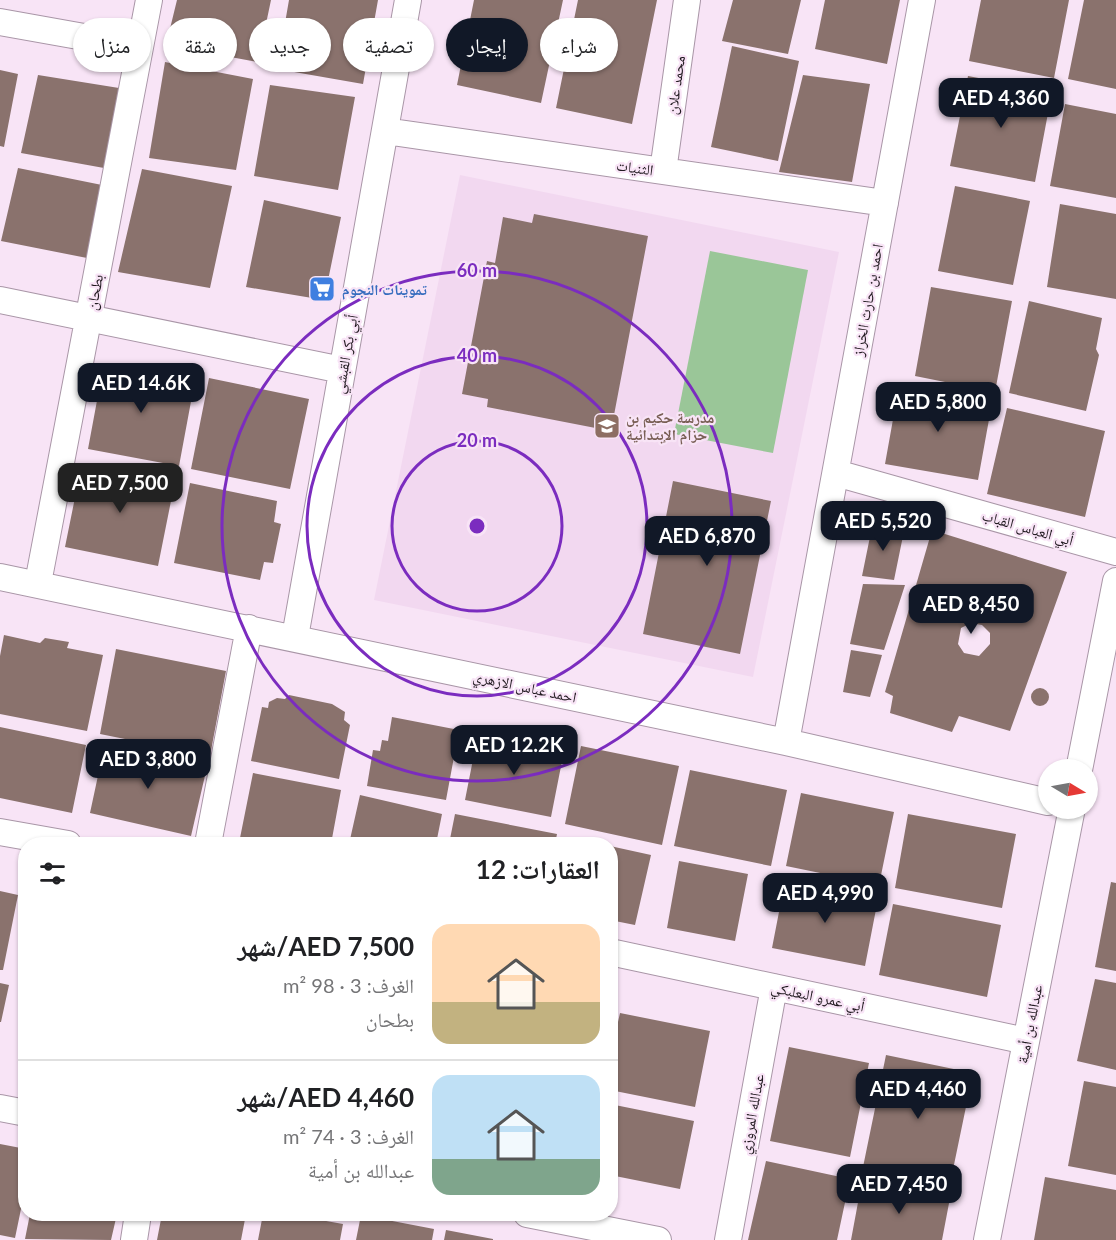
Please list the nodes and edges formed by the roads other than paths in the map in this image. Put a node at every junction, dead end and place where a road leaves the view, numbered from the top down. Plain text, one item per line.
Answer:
1 (149, 0) edge
2 (408, 0) edge
3 (687, 0) edge
4 (922, 0) edge
5 (146, 18) edge
6 (0, 22) edge
7 (73, 35) edge
8 (135, 72) edge
9 (385, 131) junction
10 (663, 171) junction
11 (885, 203) junction
12 (0, 300) edge
13 (89, 318) junction
14 (342, 370) junction
15 (836, 473) junction
16 (1116, 552) edge
17 (0, 577) edge
18 (1116, 581) edge
19 (38, 583) junction
20 (249, 628) junction
21 (295, 637) junction
22 (1111, 638) edge
23 (786, 742) junction
24 (1082, 759) edge
25 (1038, 800) edge
26 (1070, 819) edge
27 (0, 832) edge
28 (29, 837) edge
29 (209, 837) edge
30 (618, 954) edge
31 (774, 987) junction
32 (1026, 1041) junction
33 (0, 1107) edge
34 (18, 1111) edge
35 (137, 1221) edge
36 (562, 1221) edge
37 (134, 1240) edge
38 (658, 1240) edge
39 (728, 1240) edge
40 (987, 1240) edge

1 - 5 street, بطحان
2 - 9 street, أبي بكر القبشي
3 - 10 street, محمد علان
4 - 11 street, احمد بن حارث الخراز
6 - 7 street
8 - 13 street, بطحان
9 - 10 street, الثنيات
9 - 14 street, أبي بكر القبشي
10 - 11 street, الثنيات
11 - 15 street, احمد بن حارث الخراز
12 - 13 street
13 - 14 street
13 - 19 street, بطحان
14 - 21 street, أبي بكر القبشي
15 - 16 street, أبي العباس القباب
15 - 23 street, احمد بن حارث الخراز
17 - 19 street, احمد عباس الازهري
18 - 22 street
19 - 20 street, احمد عباس الازهري
20 - 21 street, احمد عباس الازهري
20 - 29 street
21 - 23 street, احمد عباس الازهري
22 - 24 street
23 - 25 street, احمد عباس الازهري
26 - 32 street, عبدالله بن أمية
27 - 28 street
30 - 31 street, أبي عمرو البعلبكي
31 - 32 street, أبي عمرو البعلبكي
31 - 39 street, عبدالله المروزي
32 - 40 street, عبدالله بن أمية
33 - 34 street
35 - 37 street
36 - 38 street

